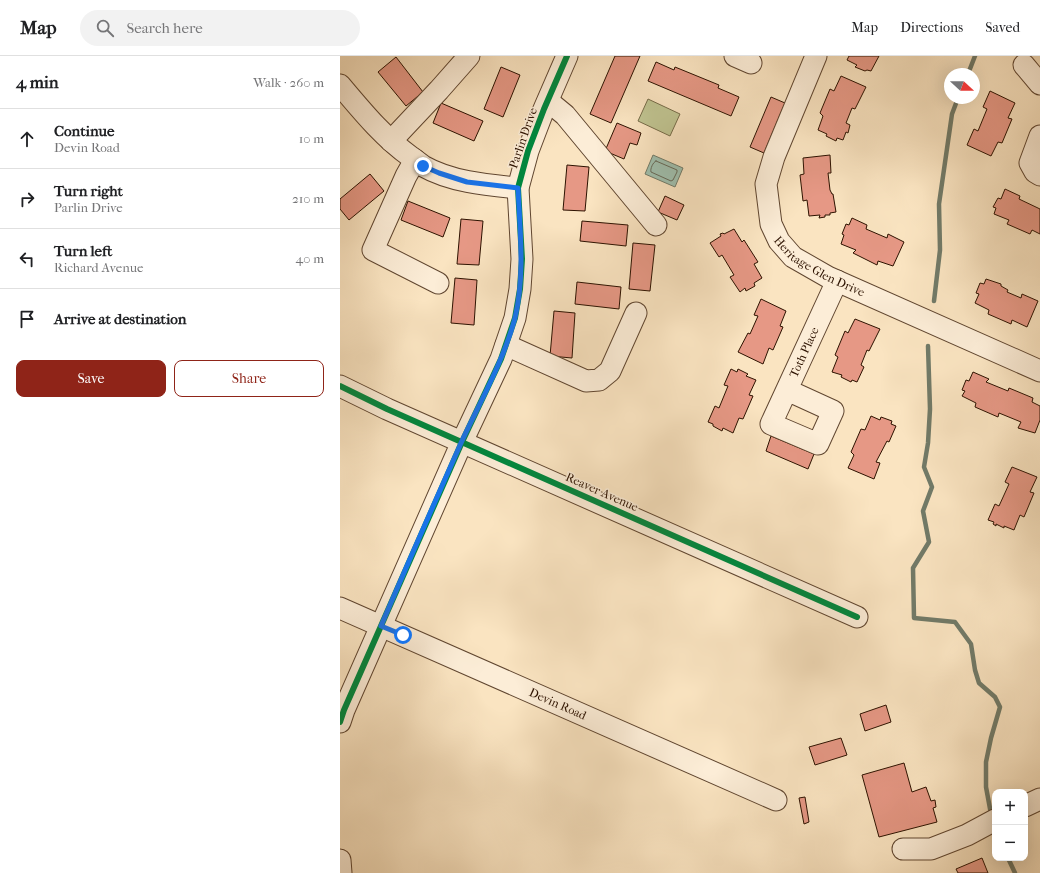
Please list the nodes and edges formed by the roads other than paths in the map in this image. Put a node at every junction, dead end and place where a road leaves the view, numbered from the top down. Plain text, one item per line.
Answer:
1 (469, 56) edge
2 (567, 56) edge
3 (816, 56) edge
4 (1024, 65) dead end
5 (1040, 84) edge
6 (340, 85) edge
7 (548, 101) junction
8 (1040, 136) edge
9 (391, 141) junction
10 (415, 160) junction
11 (1040, 174) edge
12 (518, 188) junction
13 (656, 226) dead end
14 (837, 281) junction
15 (438, 283) dead end
16 (636, 313) dead end
17 (506, 345) junction
18 (1040, 371) edge
19 (340, 386) edge
20 (787, 390) junction
21 (462, 442) junction
22 (340, 608) edge
23 (857, 616) dead end
24 (381, 626) junction
25 (340, 722) edge
26 (1040, 799) edge
27 (776, 800) dead end
28 (1028, 805) edge
29 (992, 822) edge
30 (903, 849) dead end
31 (340, 860) edge
32 (341, 873) edge

1 - 9 street
2 - 7 street, Parlin Drive
3 - 14 street, Heritage Glen Drive
4 - 5 street
6 - 9 street
7 - 12 street, Parlin Drive
7 - 13 street
8 - 11 street
9 - 10 street
10 - 12 street
10 - 15 street
12 - 17 street, Parlin Drive
14 - 18 street, Heritage Glen Drive
14 - 20 street, Toth Place
16 - 17 street
17 - 21 street, Parlin Drive
19 - 21 street, Reaver Avenue
20 - 20 street, Toth Place
21 - 23 street, Reaver Avenue
21 - 24 street, Parlin Drive
22 - 24 street, Devin Road
24 - 25 street, Parlin Drive
24 - 27 street, Devin Road
26 - 28 street
29 - 30 street
31 - 32 street

